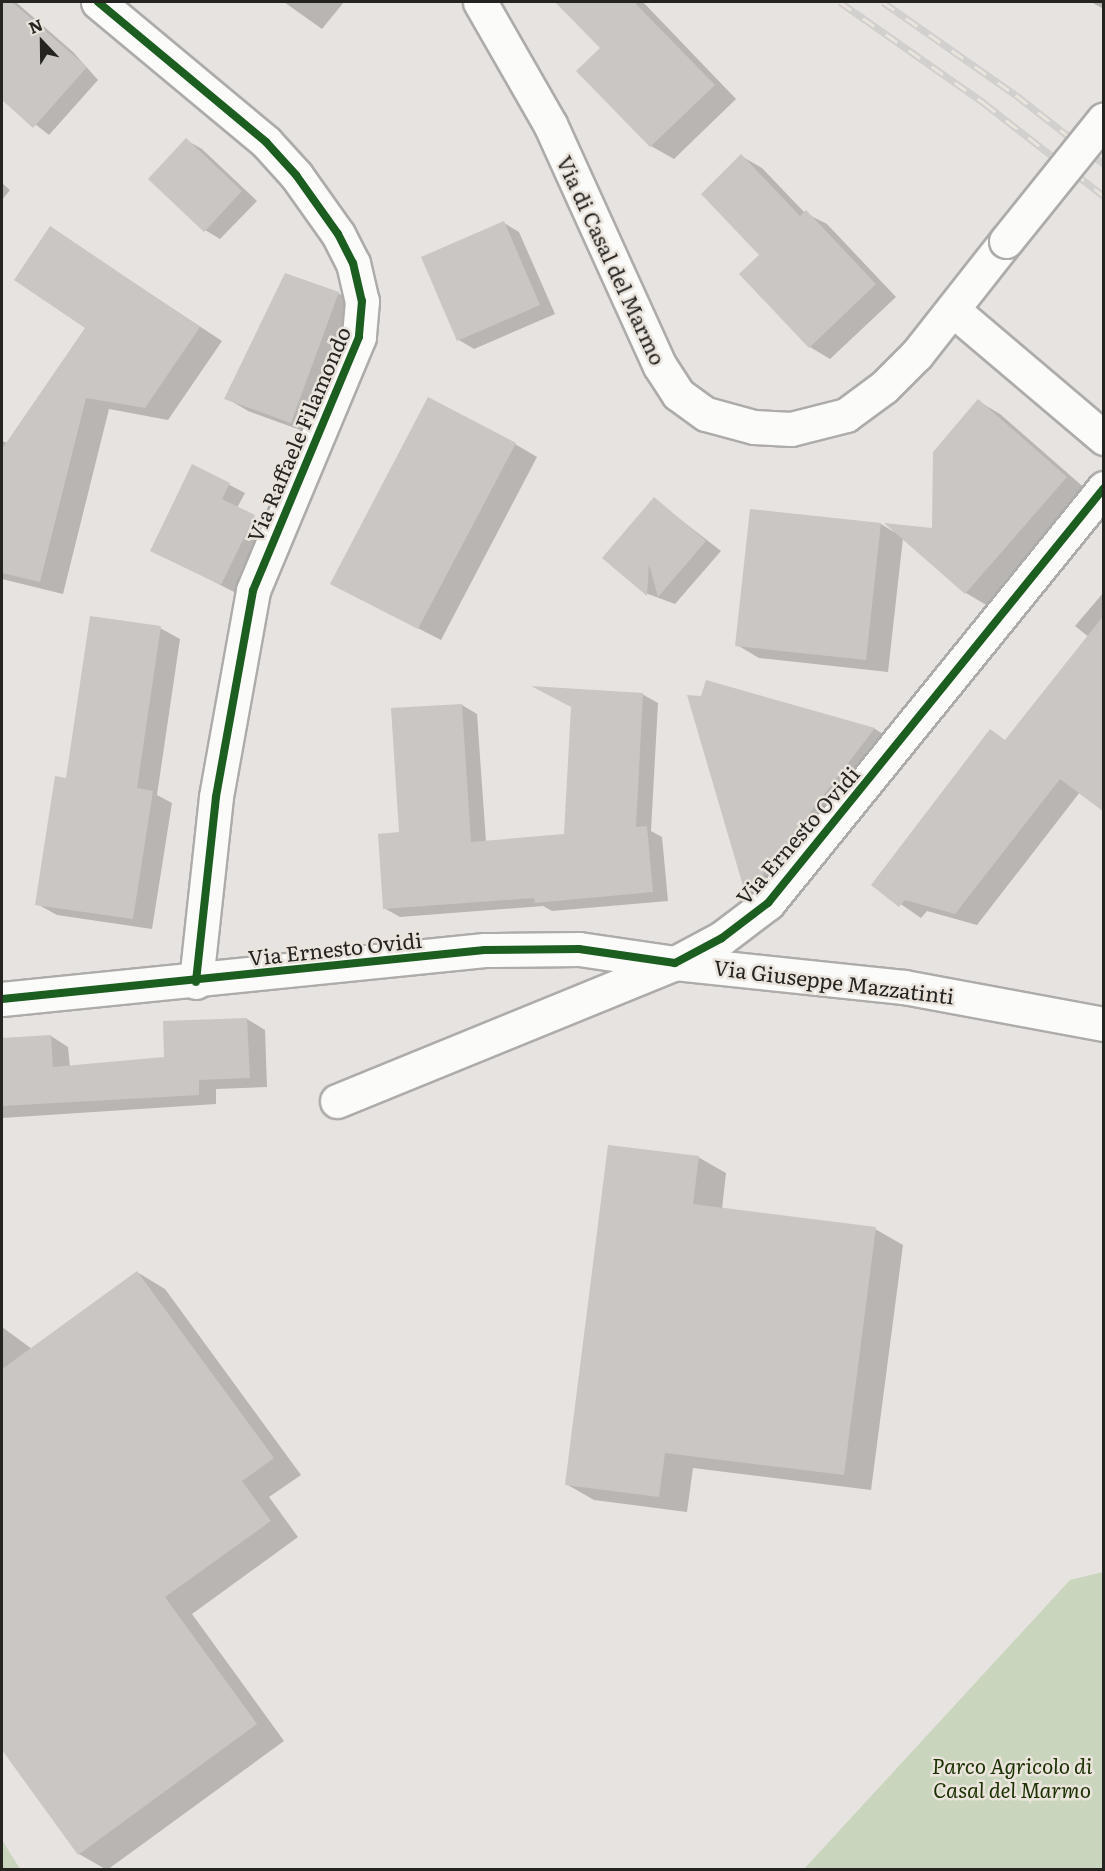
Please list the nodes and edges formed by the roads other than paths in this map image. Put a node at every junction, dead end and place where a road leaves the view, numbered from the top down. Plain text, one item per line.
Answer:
1 (98, 2) edge
2 (480, 2) edge
3 (1104, 118) edge
4 (953, 310) junction
5 (1104, 438) edge
6 (1104, 488) edge
7 (675, 963) junction
8 (196, 982) junction
9 (2, 999) edge
10 (1104, 1024) edge
11 (337, 1101) dead end

1 - 8 street, Via Raffaele Filamondo
2 - 4 street, Via di Casal del Marmo
3 - 4 street, Via di Casal del Marmo, bridge
4 - 5 street
6 - 7 street, Via Ernesto Ovidi
7 - 8 street, Via Ernesto Ovidi
7 - 10 street, Via Giuseppe Mazzatinti
7 - 11 street, Via Giuseppe Mazzatinti
8 - 9 street, Via Ernesto Ovidi

